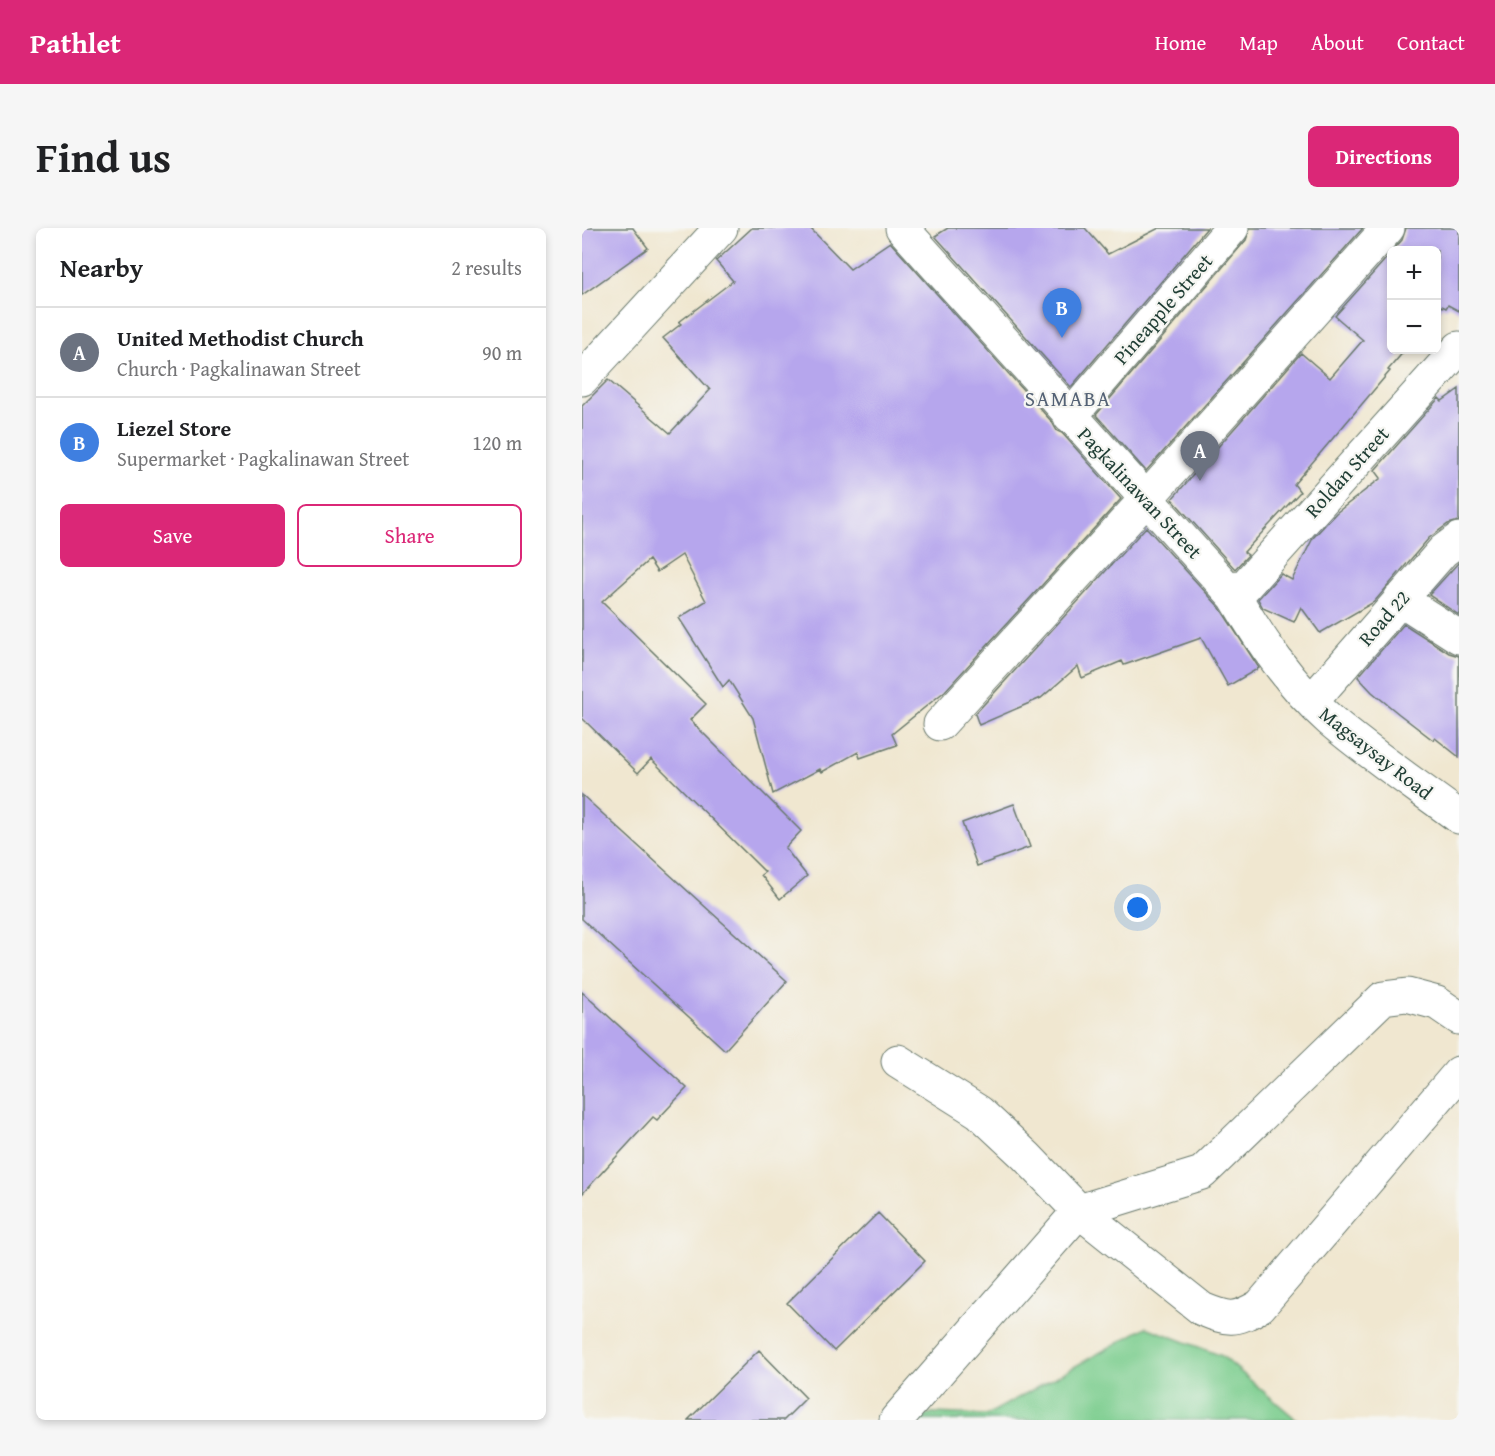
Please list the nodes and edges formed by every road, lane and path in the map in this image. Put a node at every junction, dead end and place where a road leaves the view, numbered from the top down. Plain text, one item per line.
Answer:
1 (721, 228) edge
2 (902, 228) edge
3 (1232, 228) edge
4 (1388, 228) edge
5 (1459, 348) edge
6 (582, 380) edge
7 (1070, 417) junction
8 (1147, 498) junction
9 (1459, 539) edge
10 (1235, 597) junction
11 (1400, 599) junction
12 (1459, 638) edge
13 (1311, 701) junction
14 (940, 724) dead end
15 (1459, 817) edge
16 (1459, 1018) edge
17 (898, 1061) dead end
18 (1459, 1073) edge
19 (1079, 1211) junction
20 (896, 1420) edge

1 - 6 street
2 - 7 street, Pagkalinawan Street
3 - 7 street, Pineapple Street
4 - 8 street
5 - 10 street, Roldan Street
7 - 8 street, Pagkalinawan Street
8 - 10 street, Pagkalinawan Street
8 - 14 street
9 - 11 street, Road 22
10 - 13 street, Magsaysay Road
11 - 12 street
11 - 13 street, Road 22
13 - 15 street, Magsaysay Road
16 - 19 street
17 - 19 street
18 - 19 street
19 - 20 street

